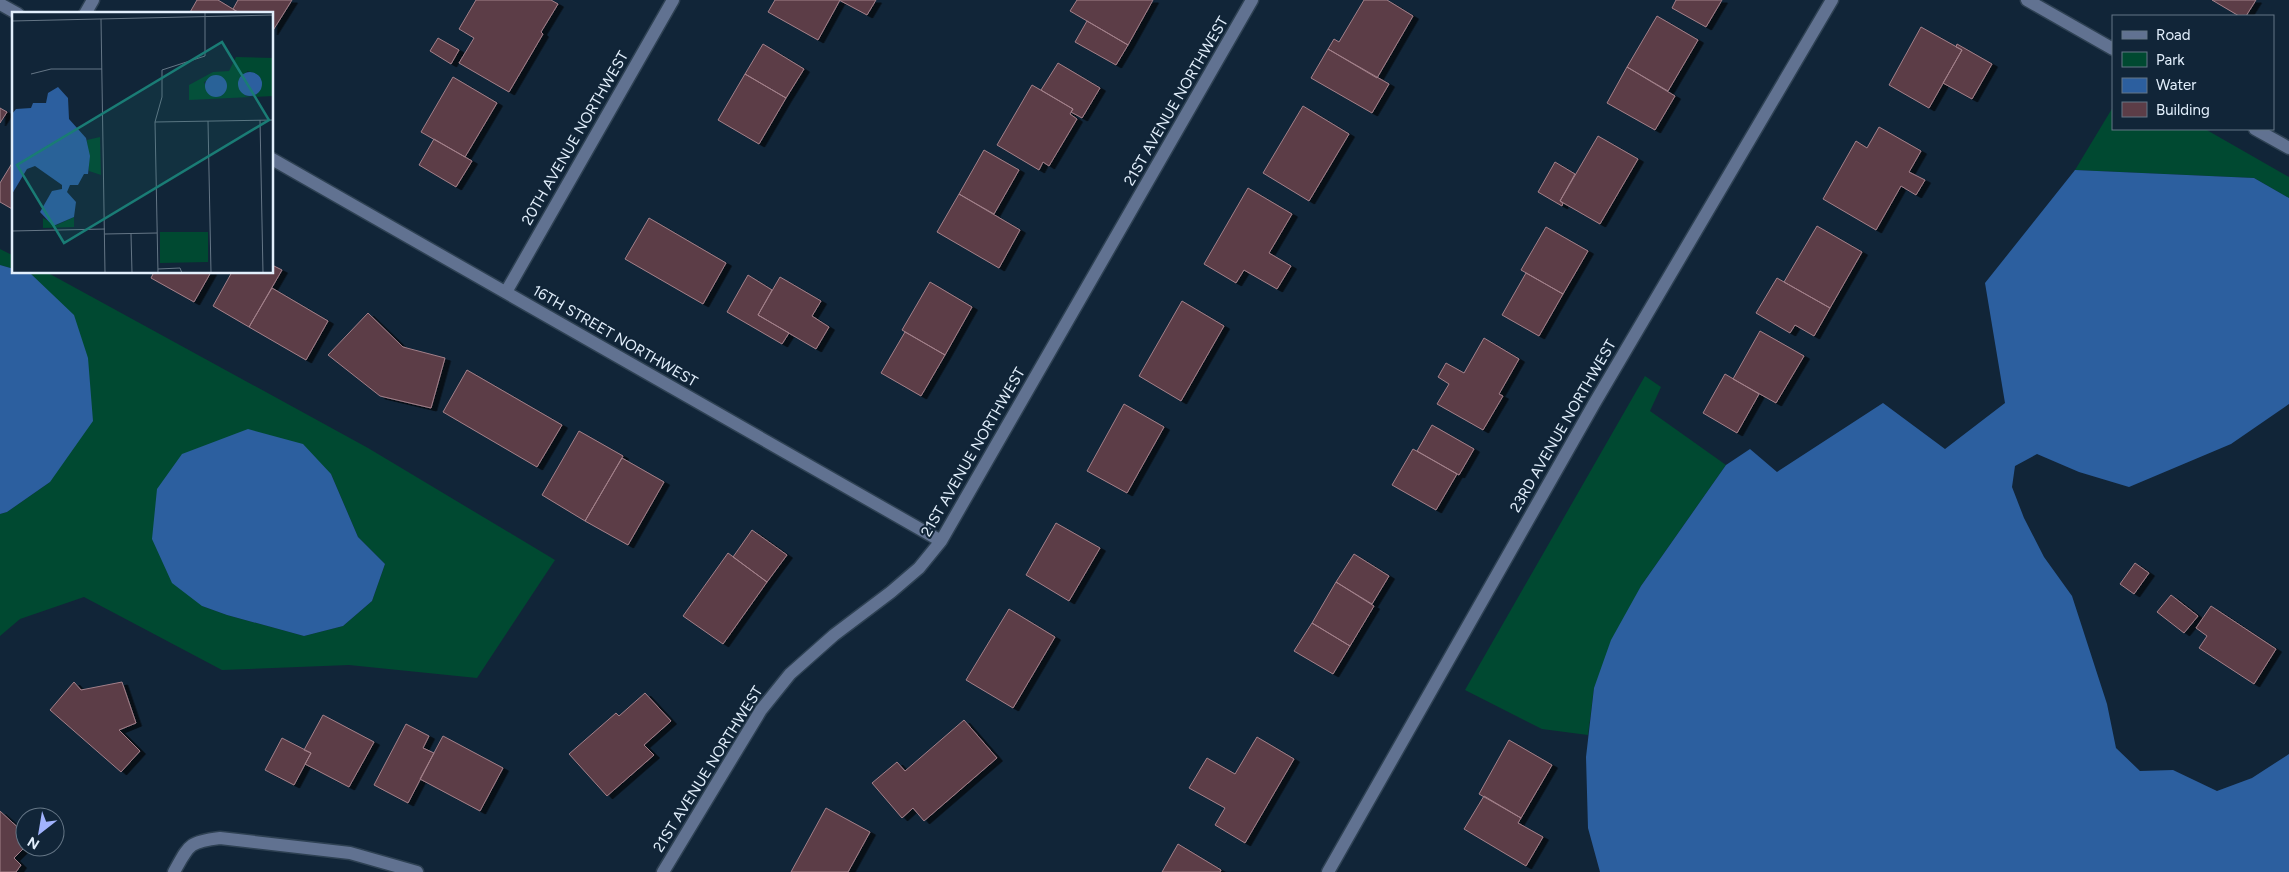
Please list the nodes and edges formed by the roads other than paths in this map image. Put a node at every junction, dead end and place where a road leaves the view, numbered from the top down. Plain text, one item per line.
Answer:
1 (93, 0) edge
2 (673, 0) edge
3 (1252, 0) edge
4 (1832, 0) edge
5 (2026, 0) edge
6 (0, 4) edge
7 (14, 12) edge
8 (87, 12) edge
9 (2112, 47) edge
10 (2257, 130) edge
11 (2289, 148) edge
12 (274, 160) edge
13 (506, 292) junction
14 (941, 541) junction
15 (174, 872) edge
16 (417, 872) edge
17 (663, 872) edge
18 (1328, 872) edge

1 - 8 street
2 - 13 street, 20TH AVENUE NORTHWEST
3 - 14 street, 21ST AVENUE NORTHWEST
4 - 18 street, 23RD AVENUE NORTHWEST
5 - 9 street
6 - 7 street
10 - 11 street
12 - 13 street, 16TH STREET NORTHWEST
13 - 14 street, 16TH STREET NORTHWEST
14 - 17 street, 21ST AVENUE NORTHWEST
15 - 16 street

